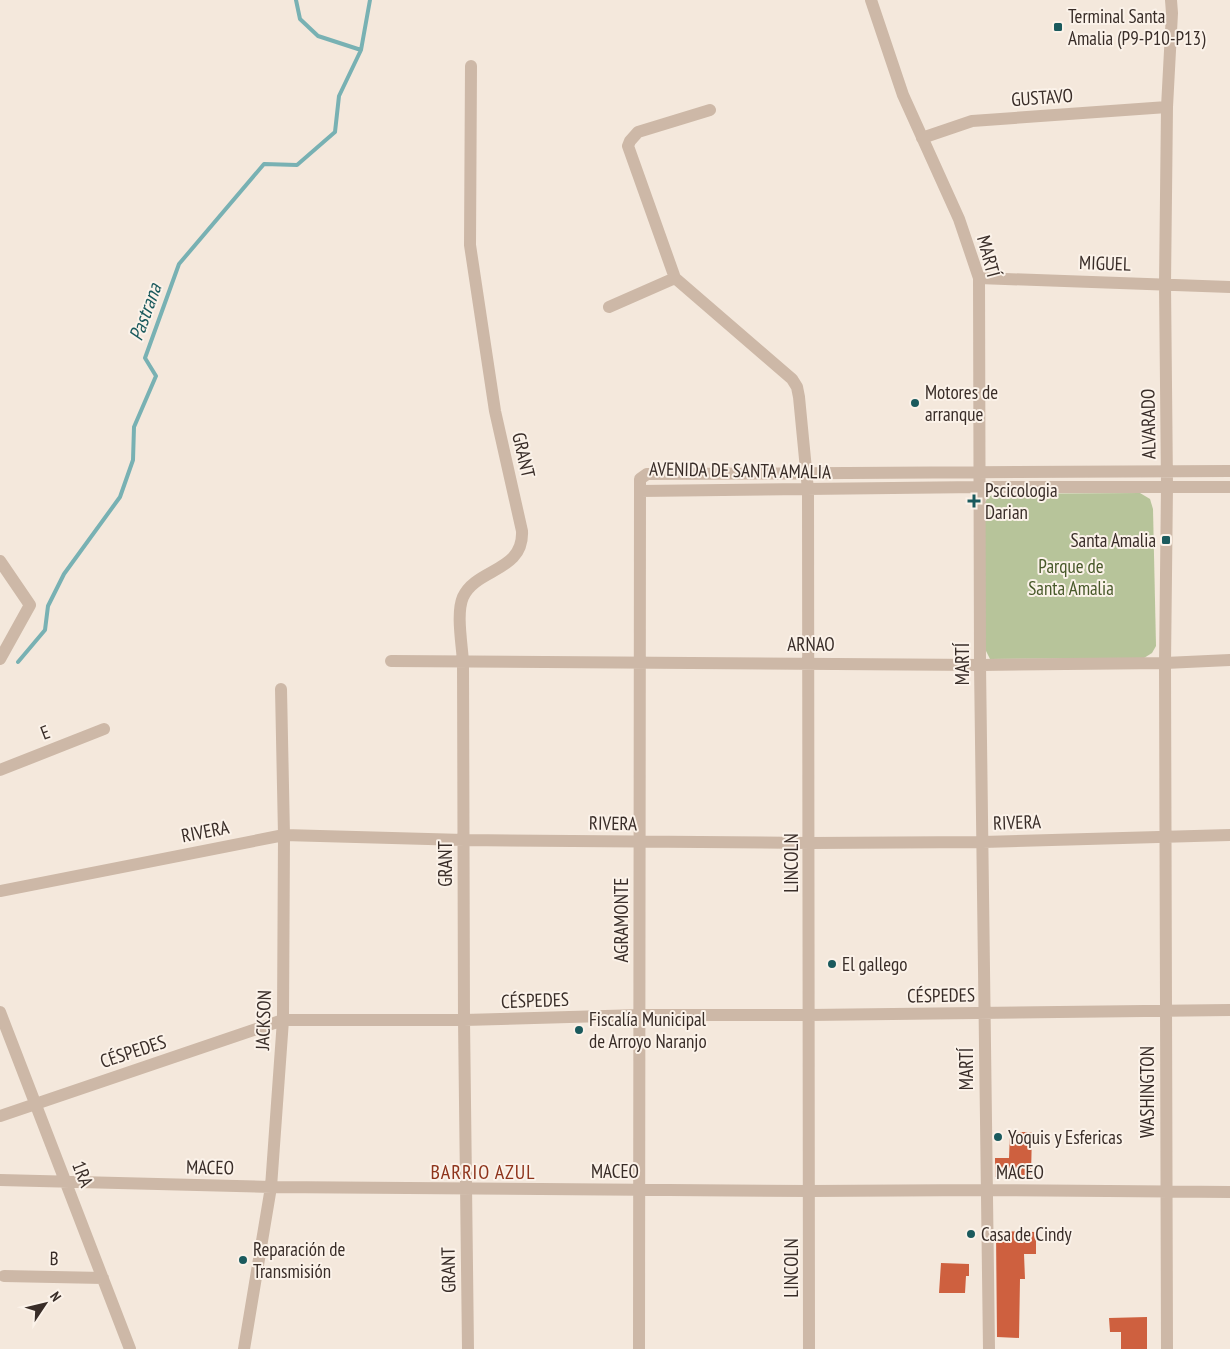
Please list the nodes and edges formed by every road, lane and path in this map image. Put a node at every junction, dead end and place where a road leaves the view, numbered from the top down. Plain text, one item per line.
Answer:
1 (871, 0) edge
2 (1172, 6) edge
3 (471, 66) dead end
4 (1167, 107) junction
5 (710, 110) dead end
6 (922, 138) junction
7 (675, 278) junction
8 (978, 278) junction
9 (1165, 284) junction
10 (1230, 287) edge
11 (609, 307) dead end
12 (1167, 471) junction
13 (1230, 471) edge
14 (980, 472) junction
15 (808, 473) junction
16 (1167, 486) junction
17 (980, 487) junction
18 (1230, 487) edge
19 (640, 490) junction
20 (808, 490) junction
21 (0, 561) edge
22 (0, 659) edge
23 (1230, 660) edge
24 (391, 661) dead end
25 (463, 662) junction
26 (640, 663) junction
27 (808, 663) junction
28 (1165, 663) junction
29 (980, 665) junction
30 (281, 689) dead end
31 (104, 729) dead end
32 (0, 770) edge
33 (284, 835) junction
34 (1166, 835) junction
35 (1230, 835) edge
36 (464, 840) junction
37 (639, 842) junction
38 (983, 842) junction
39 (810, 843) junction
40 (0, 890) edge
41 (1166, 1010) junction
42 (1230, 1010) edge
43 (0, 1012) edge
44 (985, 1013) junction
45 (640, 1015) junction
46 (809, 1015) junction
47 (283, 1020) junction
48 (464, 1020) junction
49 (35, 1103) junction
50 (0, 1116) edge
51 (0, 1180) edge
52 (66, 1182) junction
53 (271, 1187) junction
54 (465, 1188) junction
55 (640, 1189) junction
56 (986, 1190) junction
57 (810, 1192) junction
58 (1166, 1192) junction
59 (1230, 1192) edge
60 (4, 1276) dead end
61 (103, 1278) junction
62 (130, 1349) edge
63 (244, 1349) edge
64 (468, 1349) edge
65 (639, 1349) edge
66 (809, 1349) edge
67 (988, 1349) edge
68 (1167, 1349) edge

1 - 6 street, MARTÍ
2 - 4 street, ALVARADO
3 - 25 street, GRANT
4 - 6 street, GUSTAVO
4 - 9 street, ALVARADO
5 - 7 street
6 - 8 street, MARTÍ
7 - 11 street
7 - 15 street, LINCOLN
8 - 9 street, MIGUEL
8 - 14 street, MARTÍ
9 - 10 street, MIGUEL
9 - 12 street, ALVARADO
12 - 13 street, AVENIDA DE SANTA AMALIA
12 - 14 street, AVENIDA DE SANTA AMALIA
12 - 16 street, ALVARADO
14 - 15 street, AVENIDA DE SANTA AMALIA
14 - 17 street, MARTÍ
15 - 19 street, AVENIDA DE SANTA AMALIA
15 - 20 street, LINCOLN
16 - 17 street, AVENIDA DE SANTA AMALIA
16 - 18 street, AVENIDA DE SANTA AMALIA
16 - 28 street, ALVARADO
17 - 20 street, AVENIDA DE SANTA AMALIA
17 - 29 street, MARTÍ
19 - 20 street, AVENIDA DE SANTA AMALIA
19 - 26 street, AGRAMONTE
20 - 27 street, LINCOLN
21 - 22 street
23 - 28 street, ARNAO
24 - 25 street, ARNAO
25 - 26 street, ARNAO
25 - 36 street, GRANT
26 - 27 street, ARNAO
26 - 37 street, AGRAMONTE
27 - 29 street, ARNAO
27 - 39 street, LINCOLN
28 - 29 street, ARNAO
28 - 34 street, ALVARADO
29 - 38 street, MARTÍ
30 - 33 street, JACKSON
31 - 32 street, E
33 - 36 street, RIVERA
33 - 40 street, RIVERA
33 - 47 street, JACKSON
34 - 35 street, RIVERA
34 - 38 street, RIVERA
34 - 41 street, WASHINGTON
36 - 37 street, RIVERA
36 - 48 street, GRANT
37 - 39 street, RIVERA
37 - 45 street, AGRAMONTE
38 - 39 street, RIVERA
38 - 44 street, MARTÍ
39 - 46 street, LINCOLN
41 - 42 street, CÉSPEDES
41 - 44 street, CÉSPEDES
41 - 58 street, WASHINGTON
43 - 49 street, 1RA
44 - 46 street, CÉSPEDES
44 - 56 street, MARTÍ
45 - 46 street, CÉSPEDES
45 - 48 street, CÉSPEDES
45 - 55 street, AGRAMONTE
46 - 57 street, LINCOLN
47 - 48 street, CÉSPEDES
47 - 49 street, CÉSPEDES
47 - 53 street, JACKSON
48 - 54 street, GRANT
49 - 50 street, CÉSPEDES
49 - 52 street, 1RA
51 - 52 street, MACEO
52 - 53 street, MACEO
52 - 61 street, 1RA
53 - 54 street, MACEO
53 - 63 street, JACKSON
54 - 55 street, MACEO
54 - 64 street, GRANT
55 - 57 street, MACEO
55 - 65 street, AGRAMONTE
56 - 57 street, MACEO
56 - 58 street, MACEO
56 - 67 street, MARTÍ
57 - 66 street, LINCOLN
58 - 59 street, MACEO
58 - 68 street, WASHINGTON
60 - 61 street, B
61 - 62 street, 1RA

